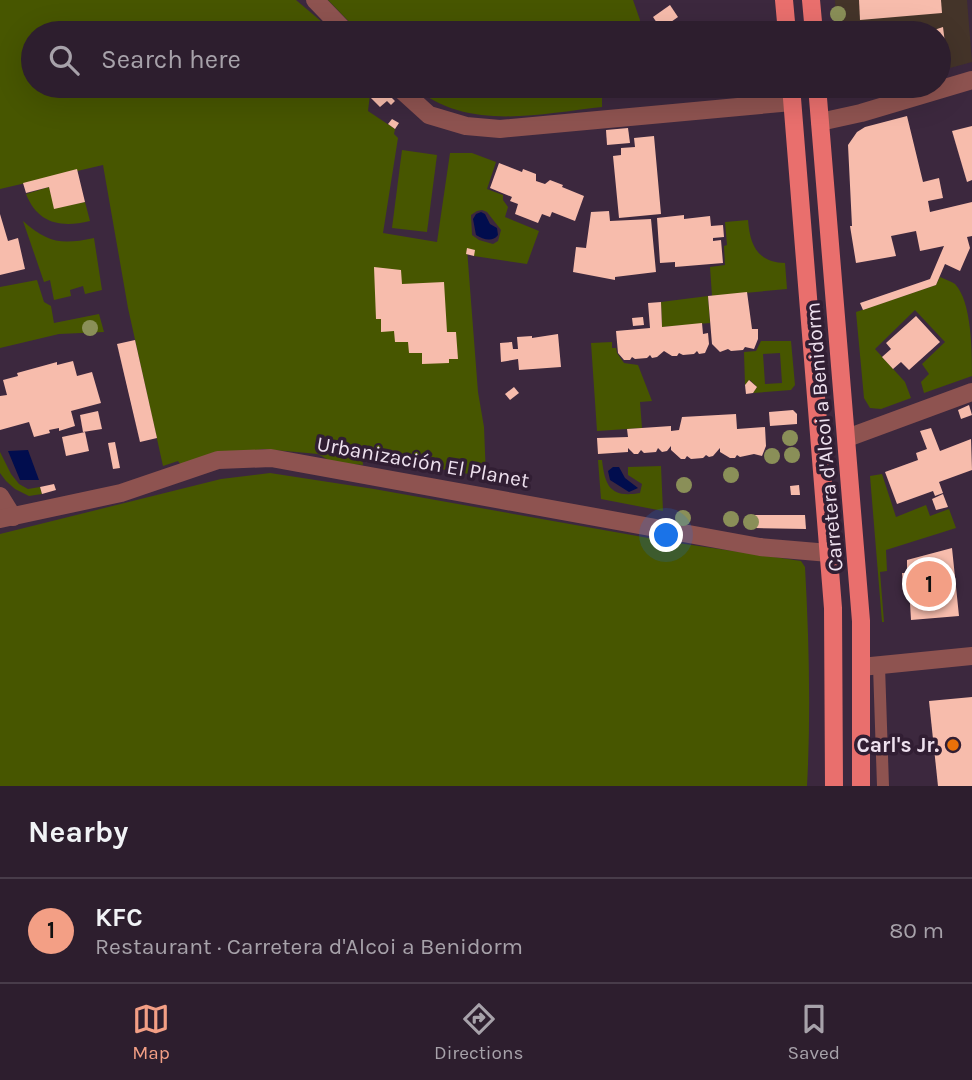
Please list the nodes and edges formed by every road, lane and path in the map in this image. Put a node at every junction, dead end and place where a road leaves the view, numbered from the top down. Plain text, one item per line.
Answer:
1 (315, 0) edge
2 (784, 0) edge
3 (811, 0) edge
4 (335, 21) edge
5 (786, 21) edge
6 (813, 21) edge
7 (972, 80) edge
8 (951, 86) edge
9 (410, 98) edge
10 (759, 98) edge
11 (792, 98) edge
12 (818, 98) edge
13 (911, 98) edge
14 (820, 122) junction
15 (972, 392) edge
16 (848, 438) junction
17 (0, 496) edge
18 (6, 518) edge
19 (829, 554) junction
20 (972, 656) edge
21 (870, 667) junction
22 (834, 786) edge
23 (861, 786) edge
24 (883, 786) edge

1 - 4 street
2 - 5 main road
3 - 6 main road
7 - 8 street
9 - 10 street
11 - 19 main road, Carretera d'Alcoi a Benidorm
12 - 14 main road, Carretera d'Alcoi a Benidorm
13 - 14 street
14 - 16 main road, Carretera d'Alcoi a Benidorm
15 - 16 street
16 - 21 main road, Carretera d'Alcoi a Benidorm
17 - 18 street, Urbanización El Planet
18 - 19 street, Urbanización El Planet
19 - 22 main road, Carretera d'Alcoi a Benidorm
20 - 21 street
21 - 23 main road, Carretera d'Alcoi a Benidorm
21 - 24 lane

